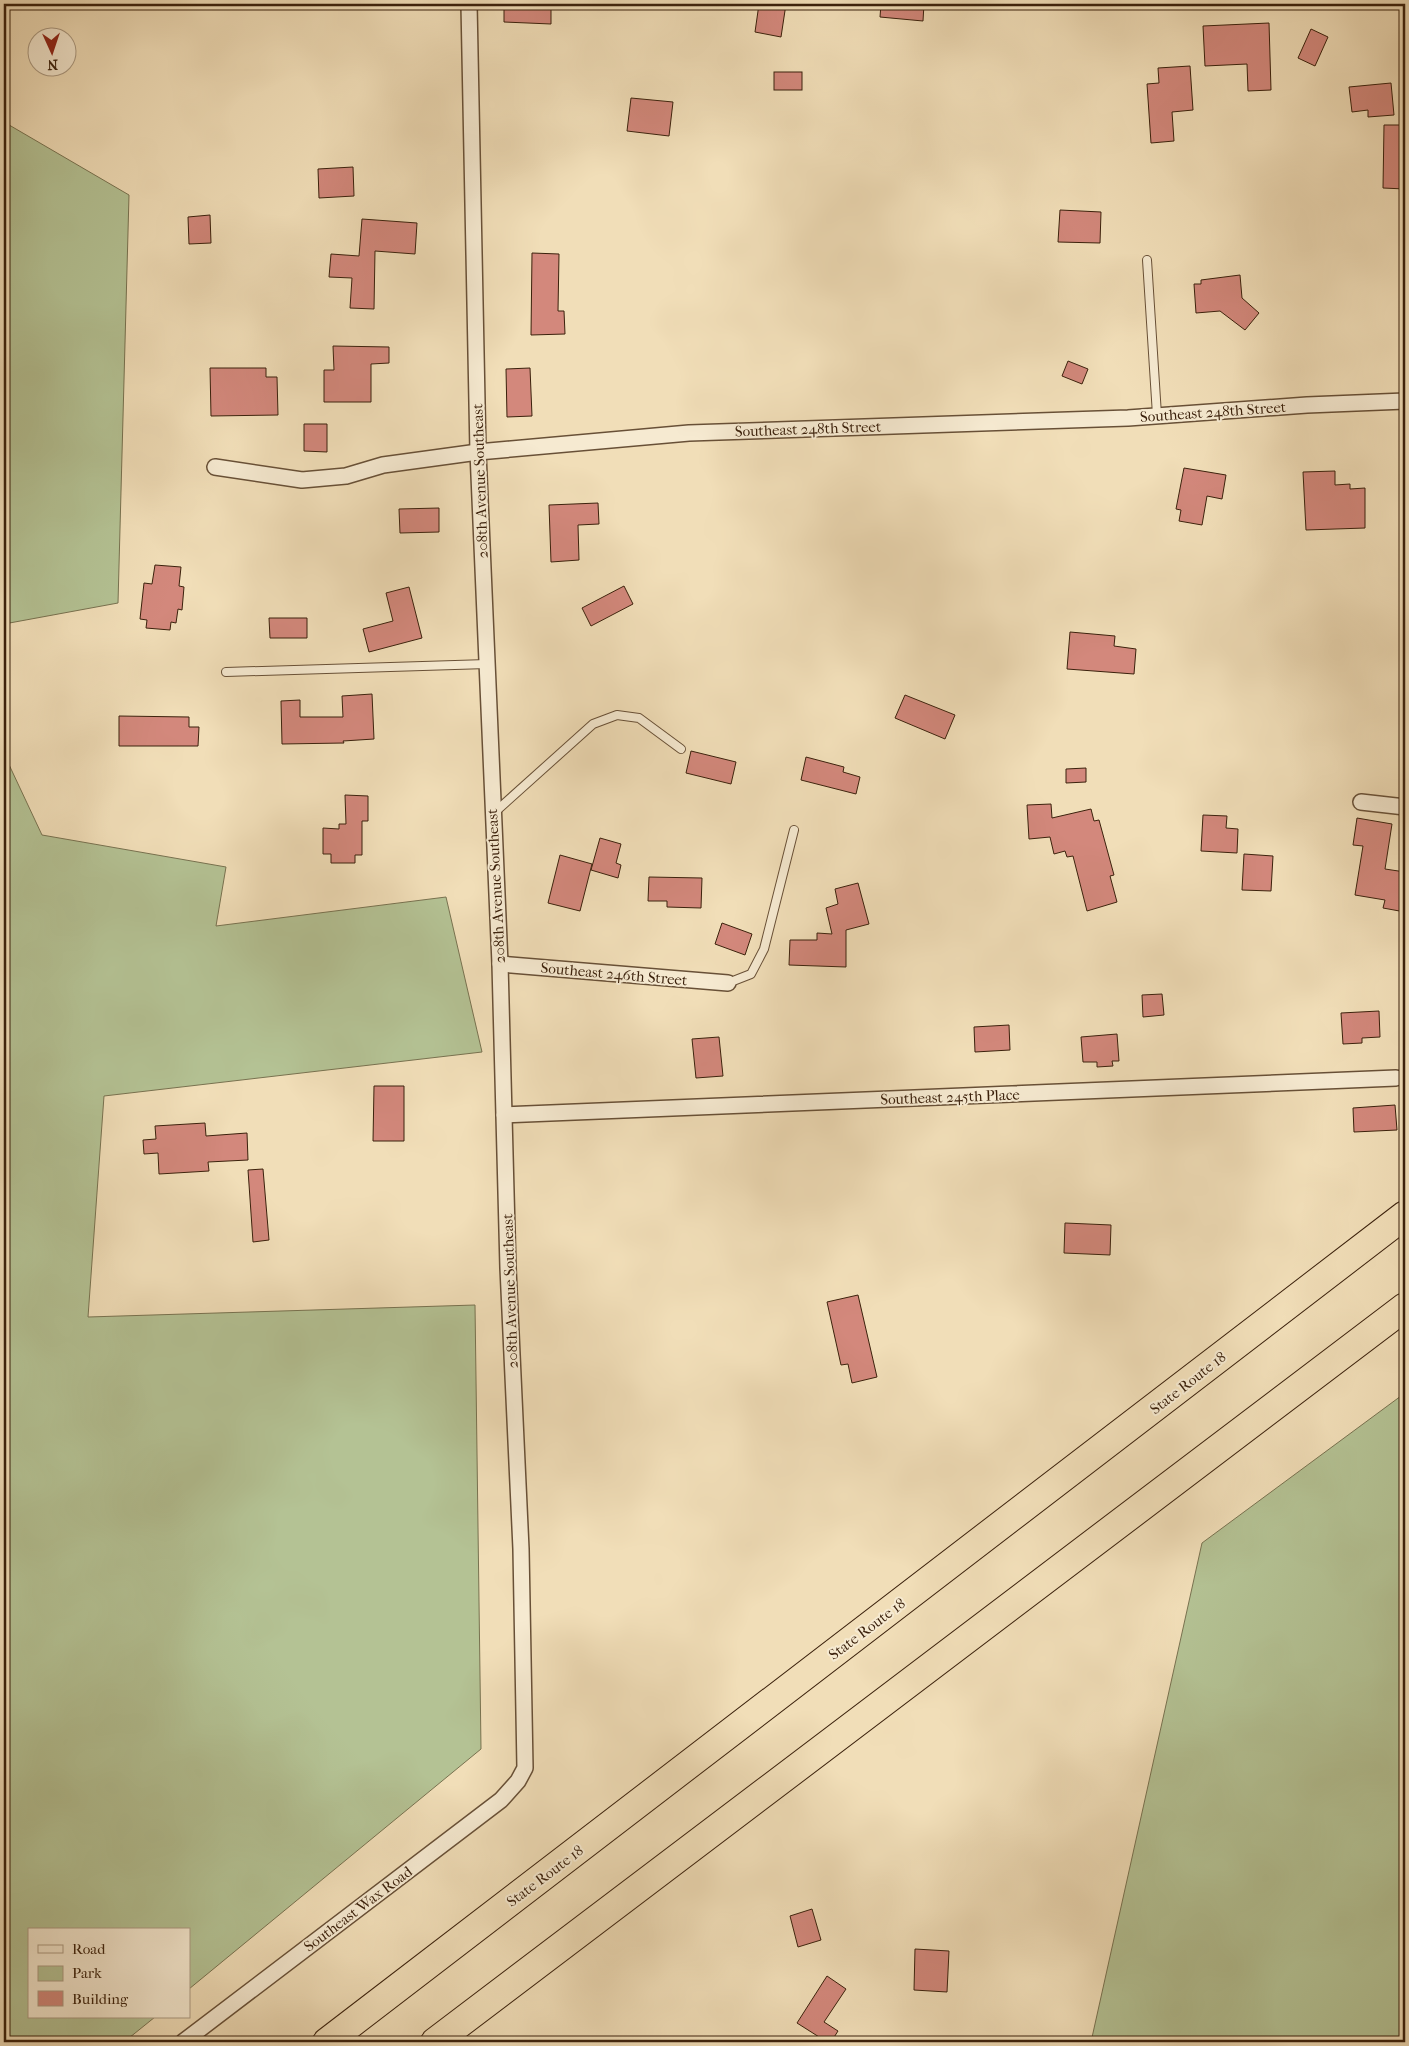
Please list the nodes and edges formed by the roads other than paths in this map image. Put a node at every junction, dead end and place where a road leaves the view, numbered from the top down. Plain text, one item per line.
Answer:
1 (469, 4) edge
2 (1147, 260) dead end
3 (1405, 401) edge
4 (1157, 415) junction
5 (478, 452) junction
6 (214, 467) dead end
7 (486, 664) junction
8 (226, 672) dead end
9 (681, 749) dead end
10 (1361, 802) dead end
11 (1405, 807) edge
12 (493, 814) junction
13 (794, 830) dead end
14 (500, 964) junction
15 (728, 983) joint
16 (1396, 1078) dead end
17 (504, 1115) junction
18 (1400, 1222) edge
19 (1405, 1307) edge
20 (525, 1768) joint
21 (183, 2042) edge
22 (327, 2042) edge
23 (435, 2042) edge

1 - 5 street, 208th Avenue Southeast
2 - 4 lane
3 - 4 street, Southeast 248th Street
4 - 5 street, Southeast 248th Street
5 - 6 street, Southeast 248th Street
5 - 7 street, 208th Avenue Southeast
7 - 8 lane
7 - 12 street, 208th Avenue Southeast
9 - 12 lane
10 - 11 street
12 - 14 street, 208th Avenue Southeast
13 - 15 lane
14 - 15 street, Southeast 246th Street
14 - 17 street, 208th Avenue Southeast
16 - 17 street, Southeast 245th Place
17 - 20 street, 208th Avenue Southeast
18 - 22 highway, State Route 18
19 - 23 highway
20 - 21 street, Southeast Wax Road

